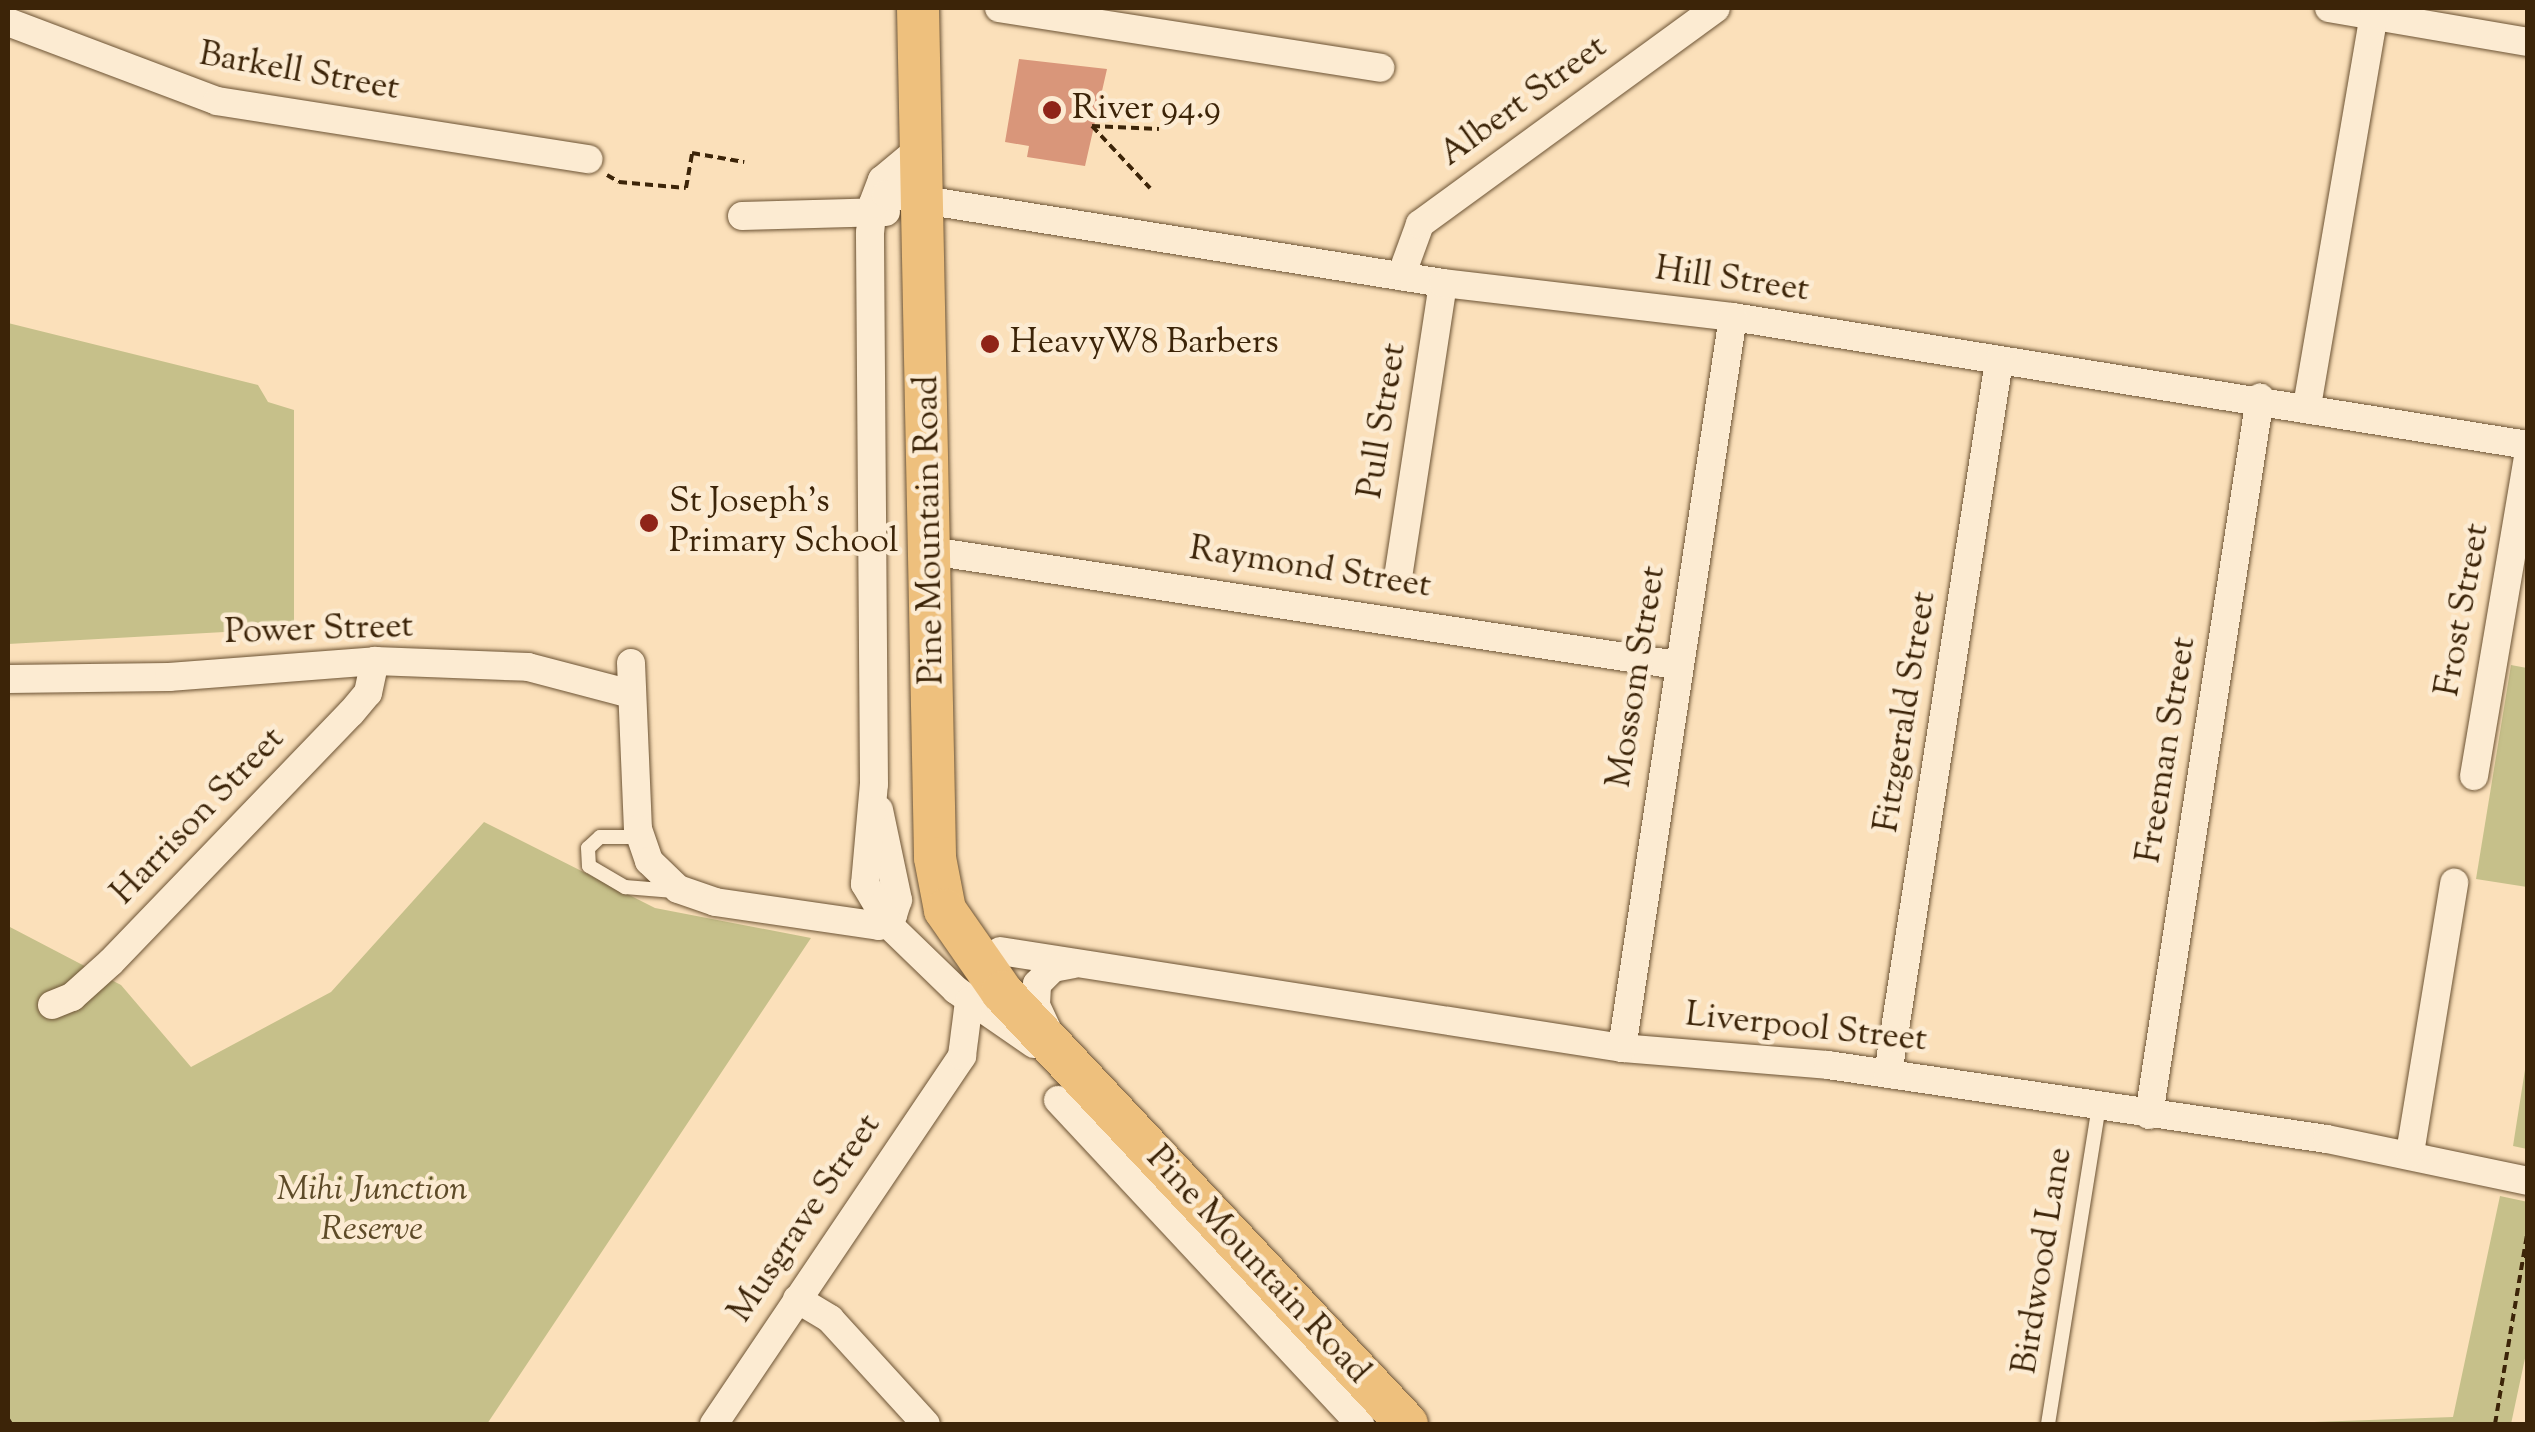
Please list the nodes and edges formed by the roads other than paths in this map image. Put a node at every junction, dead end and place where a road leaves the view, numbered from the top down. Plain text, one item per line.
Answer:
1 (918, 8) edge
2 (999, 8) edge
3 (1716, 8) edge
4 (2330, 8) edge
5 (2374, 14) junction
6 (8, 22) edge
7 (2528, 42) edge
8 (1380, 68) dead end
9 (924, 144) junction
10 (588, 159) dead end
11 (925, 202) junction
12 (872, 210) junction
13 (742, 216) dead end
14 (1401, 276) junction
15 (1443, 284) junction
16 (1733, 317) junction
17 (1999, 361) junction
18 (2260, 398) junction
19 (2307, 406) junction
20 (2528, 445) edge
21 (2528, 456) edge
22 (932, 551) junction
23 (1399, 571) dead end
24 (376, 661) junction
25 (631, 663) dead end
26 (1677, 666) junction
27 (8, 679) edge
28 (630, 694) junction
29 (2474, 776) dead end
30 (639, 837) junction
31 (935, 858) junction
32 (873, 870) junction
33 (2454, 883) dead end
34 (684, 893) junction
35 (820, 917) junction
36 (886, 921) junction
37 (1000, 951) dead end
38 (1074, 964) junction
39 (969, 1001) junction
40 (52, 1005) dead end
41 (1024, 1038) junction
42 (1622, 1048) junction
43 (962, 1056) junction
44 (1888, 1074) junction
45 (1062, 1081) junction
46 (2099, 1106) junction
47 (2149, 1114) junction
48 (2410, 1153) junction
49 (2528, 1182) edge
50 (796, 1299) junction
51 (714, 1424) edge
52 (926, 1424) edge
53 (1360, 1424) edge
54 (1407, 1424) edge
55 (2048, 1424) edge

1 - 9 main road, Pine Mountain Road
2 - 8 street
3 - 14 street, Albert Street
4 - 5 street
5 - 7 street
5 - 19 street
6 - 10 street, Barkell Street
9 - 11 main road, Pine Mountain Road
9 - 12 street
11 - 12 street
11 - 14 street, Hill Street
11 - 22 main road, Pine Mountain Road
12 - 13 street
12 - 32 street, Pine Mountain Road
14 - 15 street, Hill Street
15 - 16 street, Hill Street
15 - 23 street, Pull Street
16 - 17 street, Hill Street
16 - 26 street, Mossom Street
17 - 18 street, Hill Street
17 - 44 street, Fitzgerald Street
18 - 19 street, Hill Street
18 - 47 street, Freeman Street
19 - 20 street, Hill Street
21 - 29 street, Frost Street
22 - 26 street, Raymond Street
22 - 31 main road, Pine Mountain Road
24 - 27 street, Power Street
24 - 28 street, Power Street
24 - 40 street, Harrison Street
25 - 28 street
26 - 42 street, Mossom Street
28 - 30 street
30 - 34 street
30 - 34 lane
31 - 32 street
31 - 45 main road, Pine Mountain Road
32 - 35 street
32 - 36 street, Pine Mountain Road
33 - 48 street
34 - 35 street
35 - 36 street
36 - 39 street, Pine Mountain Road
37 - 38 street, Liverpool Street
38 - 42 street, Liverpool Street
38 - 45 street
39 - 41 street, Pine Mountain Road
39 - 43 street, Musgrave Street
41 - 43 street
41 - 45 street, Pine Mountain Road
42 - 44 street, Liverpool Street
43 - 50 street, Musgrave Street
44 - 46 street, Liverpool Street
45 - 53 street, Pine Mountain Road
45 - 54 main road, Pine Mountain Road
46 - 47 street, Liverpool Street
46 - 55 lane, Birdwood Lane
47 - 48 street, Liverpool Street
48 - 49 street, Liverpool Street
50 - 51 street, Musgrave Street
50 - 52 street

